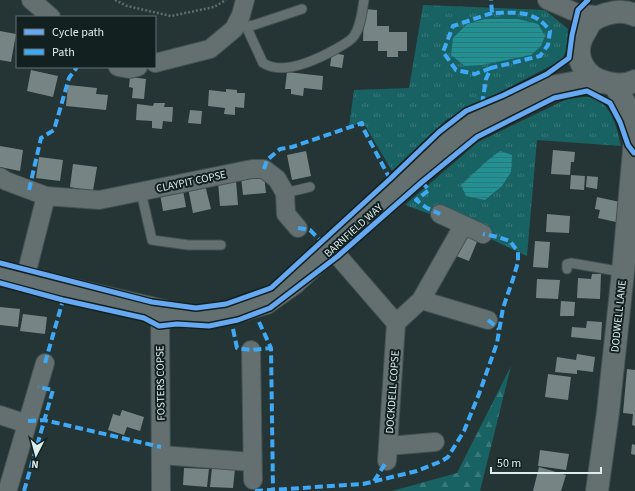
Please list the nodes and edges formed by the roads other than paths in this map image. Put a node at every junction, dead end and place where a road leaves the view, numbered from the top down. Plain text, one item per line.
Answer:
1 (31, 0) edge
2 (245, 0) edge
3 (364, 0) edge
4 (546, 0) edge
5 (573, 8) edge
6 (302, 9) dead end
7 (623, 11) edge
8 (50, 16) edge
9 (240, 27) junction
10 (581, 41) junction
11 (156, 63) edge
12 (124, 68) edge
13 (134, 68) edge
14 (617, 83) edge
15 (546, 88) junction
16 (635, 140) edge
17 (0, 177) edge
18 (310, 187) dead end
19 (140, 192) junction
20 (285, 192) junction
21 (46, 196) junction
22 (440, 214) dead end
23 (463, 226) junction
24 (298, 228) dead end
25 (482, 234) dead end
26 (221, 245) dead end
27 (328, 253) junction
28 (567, 269) dead end
29 (0, 273) edge
30 (627, 275) edge
31 (25, 279) junction
32 (421, 300) junction
33 (160, 311) junction
34 (488, 320) dead end
35 (396, 323) junction
36 (251, 350) dead end
37 (45, 363) dead end
38 (0, 415) edge
39 (27, 424) junction
40 (435, 442) dead end
41 (160, 455) junction
42 (252, 462) junction
43 (253, 480) dead end
44 (8, 489) dead end
45 (161, 491) edge
46 (597, 491) edge

1 - 8 street
2 - 9 street
3 - 9 lane
4 - 5 street
5 - 7 street
5 - 10 street
6 - 9 lane
7 - 10 street, BARNFIELD WAY
9 - 11 street
10 - 14 street
10 - 15 street, BARNFIELD WAY
12 - 13 street
14 - 15 street, BARNFIELD WAY
14 - 16 street, DODWELL LANE
15 - 27 street, BARNFIELD WAY
16 - 30 street, DODWELL LANE
17 - 21 street, CLAYPIT COPSE
18 - 20 lane
19 - 20 street, CLAYPIT COPSE
19 - 21 street, CLAYPIT COPSE
19 - 26 lane
20 - 24 street
21 - 31 street
22 - 23 street
23 - 25 street
23 - 32 street
27 - 33 street, BARNFIELD WAY
27 - 35 street
28 - 30 lane
29 - 31 street, BARNFIELD WAY
30 - 46 street, DODWELL LANE
31 - 33 street, BARNFIELD WAY
32 - 34 street
32 - 35 street
33 - 41 street, FOSTERS COPSE
35 - 40 street, DOCKDELL COPSE
36 - 42 street
37 - 39 street
38 - 39 street
39 - 44 street
41 - 42 street
41 - 45 street, FOSTERS COPSE
42 - 43 street

